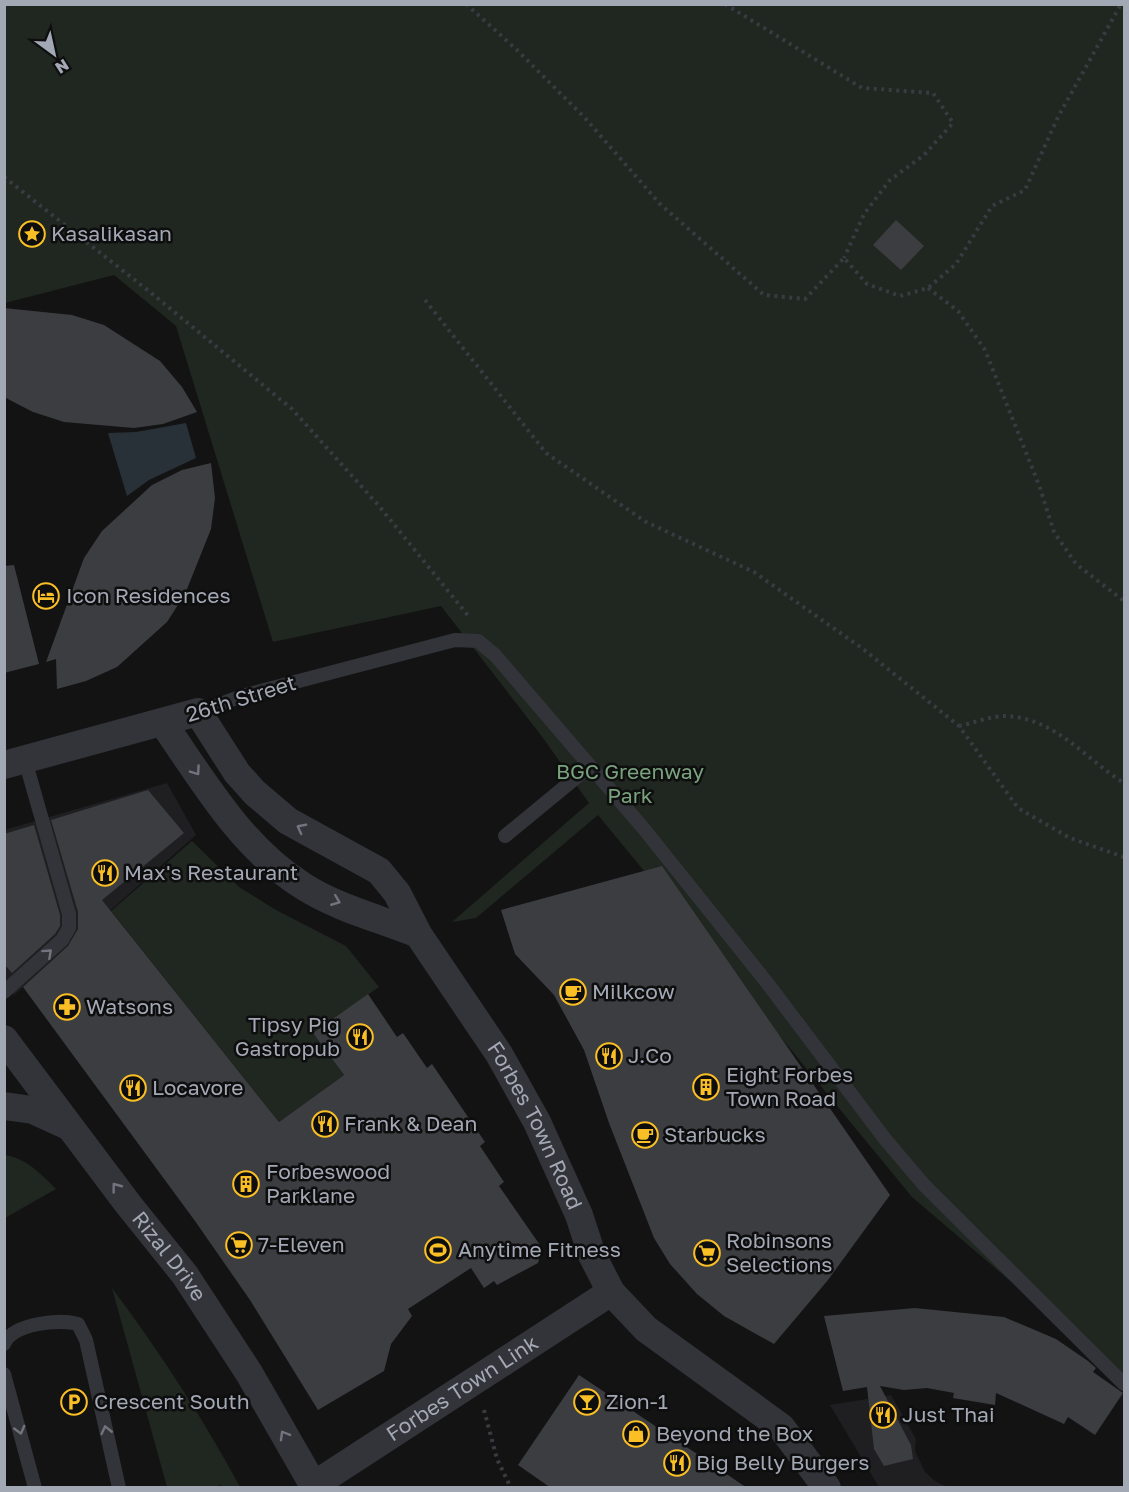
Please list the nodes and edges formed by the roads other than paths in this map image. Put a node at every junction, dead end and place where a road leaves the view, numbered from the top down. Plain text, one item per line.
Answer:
1 (198, 712) junction
2 (163, 723) junction
3 (15, 763) edge
4 (590, 766) junction
5 (505, 836) dead end
6 (418, 934) junction
7 (4, 992) edge
8 (4, 1039) edge
9 (4, 1106) edge
10 (70, 1127) junction
11 (611, 1292) junction
12 (4, 1344) edge
13 (4, 1374) edge
14 (1125, 1384) edge
15 (314, 1486) edge
16 (35, 1488) edge
17 (119, 1488) edge
18 (828, 1488) edge

1 - 2 street, 26th Street
1 - 4 lane, 26th Street
6 -> 1 street, Forbes Town Road
2 - 3 street, 26th Street
2 -> 6 street
7 -> 3 lane
4 - 5 lane
4 - 14 lane
6 - 11 street, Forbes Town Road
8 - 10 street, Rizal Drive
9 - 10 street
15 -> 10 street, Rizal Drive
11 - 15 street, Forbes Town Link
11 - 18 street, Forbes Town Road
17 -> 12 lane
13 -> 16 lane

